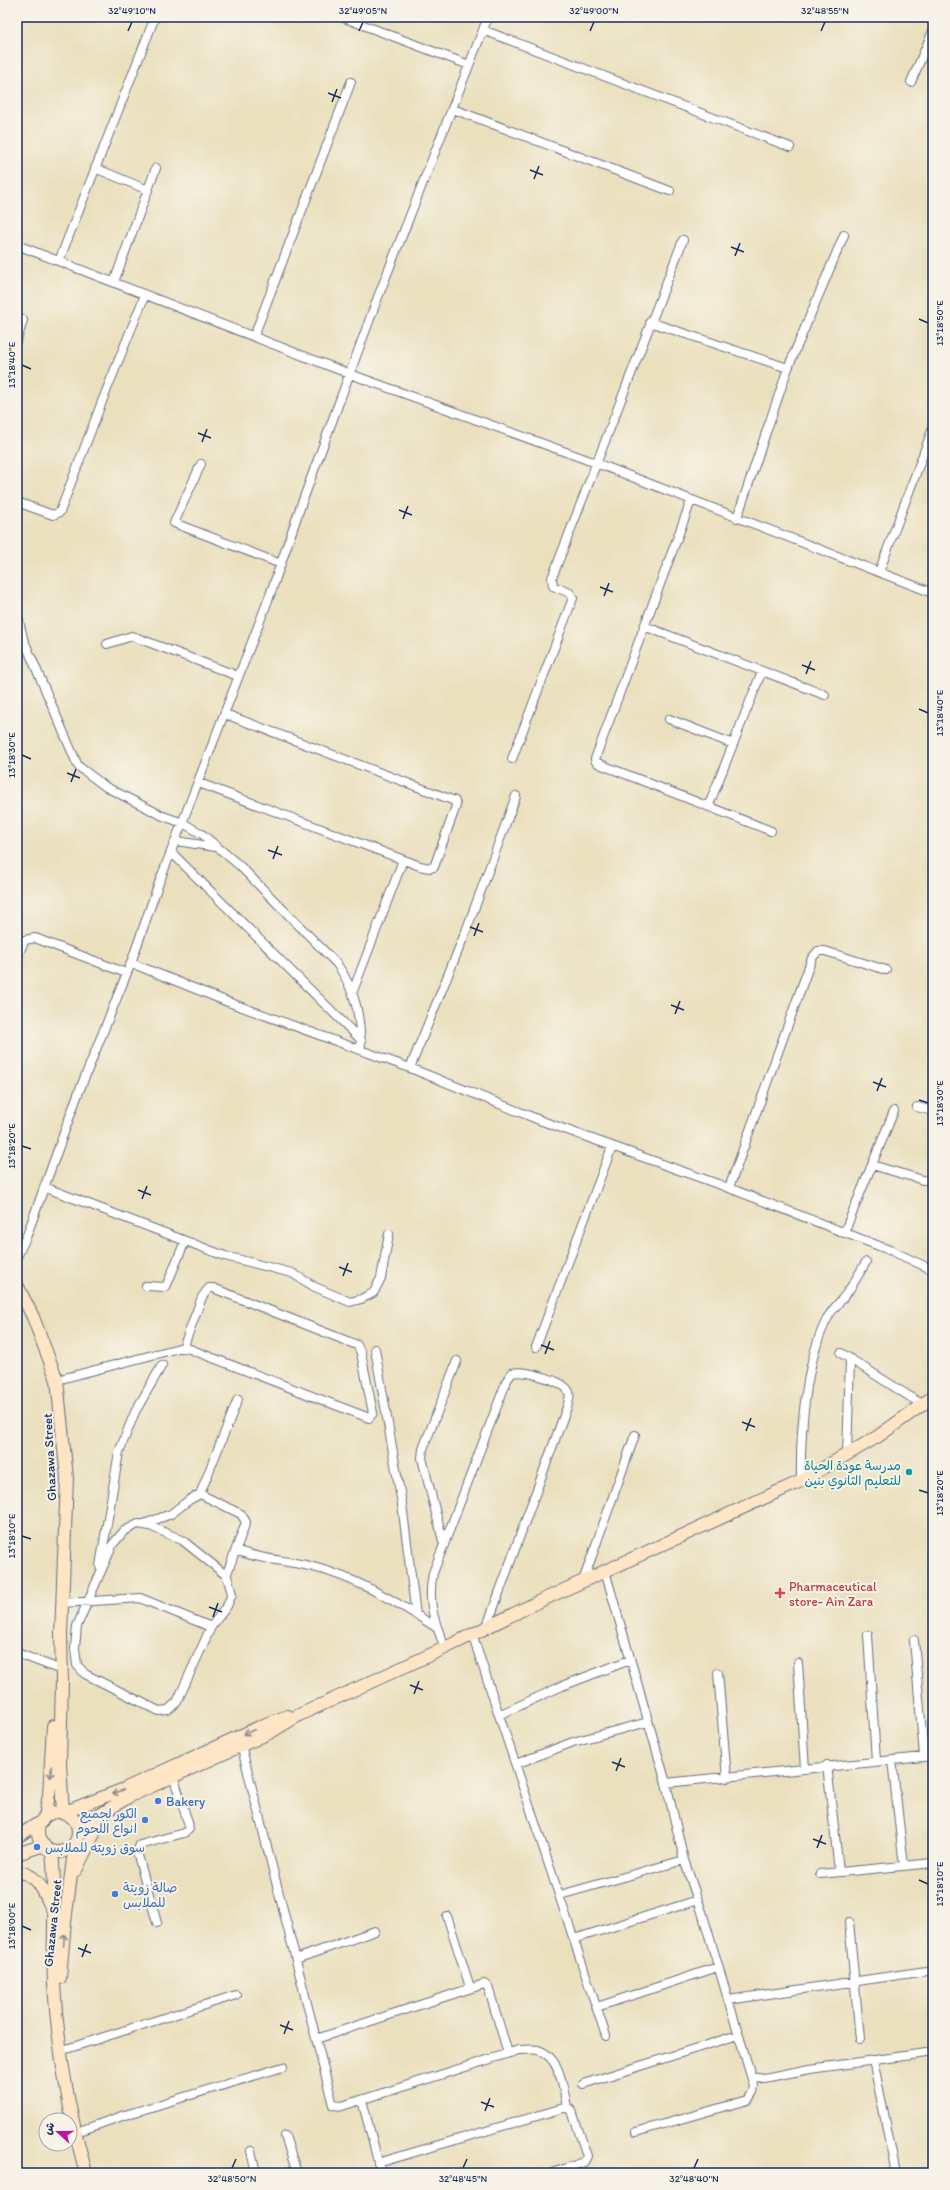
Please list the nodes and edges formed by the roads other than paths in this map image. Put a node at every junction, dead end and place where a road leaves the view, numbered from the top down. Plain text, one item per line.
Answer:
1 (155, 17) edge
2 (342, 17) edge
3 (488, 17) edge
4 (483, 30) junction
5 (933, 31) edge
6 (469, 65) junction
7 (351, 82) dead end
8 (912, 82) dead end
9 (453, 110) junction
10 (790, 147) dead end
11 (95, 168) junction
12 (156, 168) dead end
13 (148, 190) junction
14 (670, 191) dead end
15 (844, 235) dead end
16 (683, 240) dead end
17 (17, 245) edge
18 (59, 261) junction
19 (114, 282) junction
20 (145, 295) junction
21 (17, 316) edge
22 (650, 322) junction
23 (254, 336) junction
24 (17, 340) edge
25 (788, 368) junction
26 (350, 374) junction
27 (933, 428) edge
28 (596, 463) junction
29 (202, 464) dead end
30 (691, 501) junction
31 (17, 502) edge
32 (737, 518) junction
33 (281, 564) junction
34 (878, 572) junction
35 (933, 593) edge
36 (17, 612) edge
37 (644, 626) junction
38 (107, 644) dead end
39 (762, 671) junction
40 (238, 676) junction
41 (824, 695) dead end
42 (225, 714) junction
43 (669, 719) dead end
44 (733, 744) junction
45 (512, 759) dead end
46 (199, 783) junction
47 (516, 796) dead end
48 (709, 805) junction
49 (183, 823) junction
50 (771, 831) dead end
51 (176, 841) junction
52 (217, 847) junction
53 (171, 852) junction
54 (403, 860) junction
55 (17, 957) edge
56 (131, 963) junction
57 (886, 970) dead end
58 (126, 973) junction
59 (353, 991) junction
60 (361, 1040) junction
61 (361, 1050) junction
62 (410, 1068) junction
63 (917, 1107) dead end
64 (894, 1111) dead end
65 (933, 1111) edge
66 (612, 1147) junction
67 (872, 1165) junction
68 (923, 1180) dead end
69 (44, 1187) junction
70 (729, 1188) junction
71 (844, 1233) junction
72 (389, 1234) dead end
73 (185, 1241) junction
74 (17, 1257) edge
75 (866, 1262) dead end
76 (933, 1270) edge
77 (17, 1286) edge
78 (146, 1286) dead end
79 (536, 1347) dead end
80 (183, 1348) junction
81 (375, 1349) dead end
82 (841, 1353) dead end
83 (850, 1359) junction
84 (457, 1361) dead end
85 (162, 1365) dead end
86 (57, 1380) junction
87 (933, 1397) edge
88 (238, 1399) dead end
89 (923, 1405) junction
90 (635, 1435) dead end
91 (847, 1456) junction
92 (801, 1481) junction
93 (200, 1494) junction
94 (142, 1525) junction
95 (444, 1546) junction
96 (236, 1550) junction
97 (605, 1571) junction
98 (226, 1576) junction
99 (99, 1577) junction
100 (583, 1581) junction
101 (88, 1601) junction
102 (62, 1603) junction
103 (416, 1615) junction
104 (487, 1626) junction
105 (211, 1627) junction
106 (437, 1628) junction
107 (472, 1634) junction
108 (61, 1635) junction
109 (868, 1635) dead end
110 (914, 1640) dead end
111 (445, 1648) junction
112 (17, 1653) edge
113 (630, 1660) junction
114 (798, 1663) dead end
115 (56, 1668) junction
116 (718, 1673) dead end
117 (299, 1715) junction
118 (499, 1715) junction
119 (648, 1722) junction
120 (241, 1745) junction
121 (924, 1756) junction
122 (933, 1756) edge
123 (892, 1760) junction
124 (876, 1761) junction
125 (516, 1764) junction
126 (827, 1765) junction
127 (805, 1769) junction
128 (172, 1776) junction
129 (727, 1778) junction
130 (666, 1783) junction
131 (105, 1811) junction
132 (64, 1812) junction
133 (43, 1819) junction
134 (78, 1829) junction
135 (17, 1837) edge
136 (75, 1842) junction
137 (48, 1848) junction
138 (17, 1854) edge
139 (684, 1860) junction
140 (933, 1864) edge
141 (904, 1866) junction
142 (840, 1871) junction
143 (17, 1872) edge
144 (820, 1874) dead end
145 (69, 1890) junction
146 (560, 1895) junction
147 (698, 1900) junction
148 (55, 1916) junction
149 (447, 1916) dead end
150 (849, 1922) dead end
151 (157, 1923) dead end
152 (375, 1931) dead end
153 (574, 1939) junction
154 (296, 1959) junction
155 (718, 1967) junction
156 (933, 1970) edge
157 (853, 1981) junction
158 (470, 1987) junction
159 (236, 1995) dead end
160 (728, 2000) junction
161 (56, 2006) junction
162 (597, 2007) junction
163 (738, 2035) junction
164 (606, 2036) dead end
165 (316, 2039) junction
166 (860, 2039) dead end
167 (60, 2051) junction
168 (933, 2052) edge
169 (508, 2053) junction
170 (873, 2060) junction
171 (283, 2067) dead end
172 (751, 2076) junction
173 (583, 2084) dead end
174 (362, 2100) junction
175 (567, 2108) junction
176 (70, 2112) edge
177 (78, 2132) edge
178 (636, 2132) dead end
179 (285, 2136) dead end
180 (78, 2146) edge
181 (251, 2152) dead end
182 (378, 2163) junction
183 (86, 2173) edge
184 (256, 2173) edge
185 (297, 2173) edge
186 (381, 2173) edge
187 (553, 2173) edge
188 (896, 2173) edge

1 - 11 street
2 - 6 street
3 - 4 street
4 - 6 street
4 - 10 street
5 - 8 street
6 - 9 street
7 - 23 street
9 - 14 street
9 - 26 street
11 - 13 street
11 - 18 street
12 - 13 street
13 - 19 street
15 - 25 street
16 - 22 street
17 - 18 street
18 - 19 street
19 - 20 street
20 - 23 street
20 - 31 street
21 - 24 street
22 - 25 street
22 - 28 street
23 - 26 street
25 - 32 street
26 - 28 street
26 - 33 street
27 - 34 street
28 - 30 street
28 - 45 street
29 - 33 street
30 - 32 street
30 - 37 street
32 - 34 street
33 - 40 street
34 - 35 street
36 - 49 street
37 - 39 street
37 - 48 street
38 - 40 street
39 - 41 street
39 - 44 street
40 - 42 street
42 - 46 street
42 - 54 street
43 - 44 street
44 - 48 street
46 - 49 street
46 - 54 street
47 - 62 street
48 - 50 street
49 - 51 street
49 - 52 street
51 - 52 street
51 - 53 street
52 - 59 street
53 - 56 street
53 - 60 street
54 - 59 street
55 - 58 street
56 - 58 street
56 - 61 street
57 - 70 street
58 - 69 street
59 - 60 street
60 - 61 street
61 - 62 street
62 - 66 street
63 - 65 street
64 - 67 street
66 - 70 street
66 - 79 street
67 - 68 street
67 - 71 street
69 - 73 street
69 - 74 street
70 - 71 street
71 - 76 street
72 - 73 street
73 - 78 street
75 - 92 street
77 - 86 main road, Ghazawa Street
80 - 80 street
80 - 86 street
81 - 103 street
82 - 83 street
83 - 89 street
83 - 91 street
84 - 95 street
85 - 99 street
86 - 102 main road, Ghazawa Street
87 - 89 main road
88 - 93 street
89 - 91 main road
90 - 100 street
91 - 92 main road
92 - 97 main road
93 - 94 street
93 - 96 street
94 - 98 street
94 - 99 street
95 - 104 street
95 - 106 street
96 - 98 street
96 - 103 street
97 - 100 main road
97 - 113 street
98 - 105 street
99 - 101 street
100 - 104 main road
101 - 102 street
101 - 105 street
101 - 105 street
102 - 108 main road, Ghazawa Street
103 - 106 street
104 - 107 main road
106 - 111 street
107 - 111 main road
107 - 118 street
108 - 115 main road, Ghazawa Street
108 - 132 main road, Ghazawa Street
109 - 124 street
110 - 121 street
111 - 117 main road
112 - 115 street
113 - 118 street
113 - 119 street
114 - 127 street
115 -> 133 main road, Ghazawa Street
116 - 129 street
117 - 120 main road
117 -> 132 main road
118 - 125 street
119 - 125 street
119 - 130 street
120 - 128 main road
120 - 154 street
121 - 122 street
121 - 123 street
123 - 124 street
123 - 141 street
124 - 126 street
125 - 146 street
126 - 127 street
126 - 142 street
127 - 129 street
128 - 131 main road
128 - 151 street
129 - 130 street
130 - 139 street
131 - 134 main road
131 - 145 main road
132 - 133 main road
132 - 134 main road
133 - 135 main road
133 - 137 main road
134 - 136 main road
136 - 137 main road
136 - 145 main road, Ghazawa Street
137 - 138 main road
137 - 148 main road, Ghazawa Street
139 - 146 street
139 - 147 street
140 - 141 street
141 - 142 street
142 - 144 street
143 - 148 main road
161 -> 145 main road, Ghazawa Street
146 - 153 street
147 - 153 street
147 - 155 street
148 - 161 main road, Ghazawa Street
149 - 158 street
150 - 157 street
152 - 154 street
153 - 162 street
154 - 165 street
155 - 160 street
155 - 162 street
156 - 157 street
157 - 160 street
157 - 166 street
158 - 165 street
158 - 169 street
159 - 167 street
160 - 163 street
161 - 167 main road, Ghazawa Street
162 - 164 street
163 - 172 street
163 - 173 street
165 - 174 street
167 - 176 main road, Ghazawa Street
168 - 170 street
169 - 174 street
169 - 175 street
170 - 172 street
170 - 188 street
171 - 177 street
172 - 178 street
174 - 182 street
175 - 182 street
175 - 187 street
179 - 185 street
180 - 183 main road, Ghazawa Street
181 - 184 street
182 - 186 street

